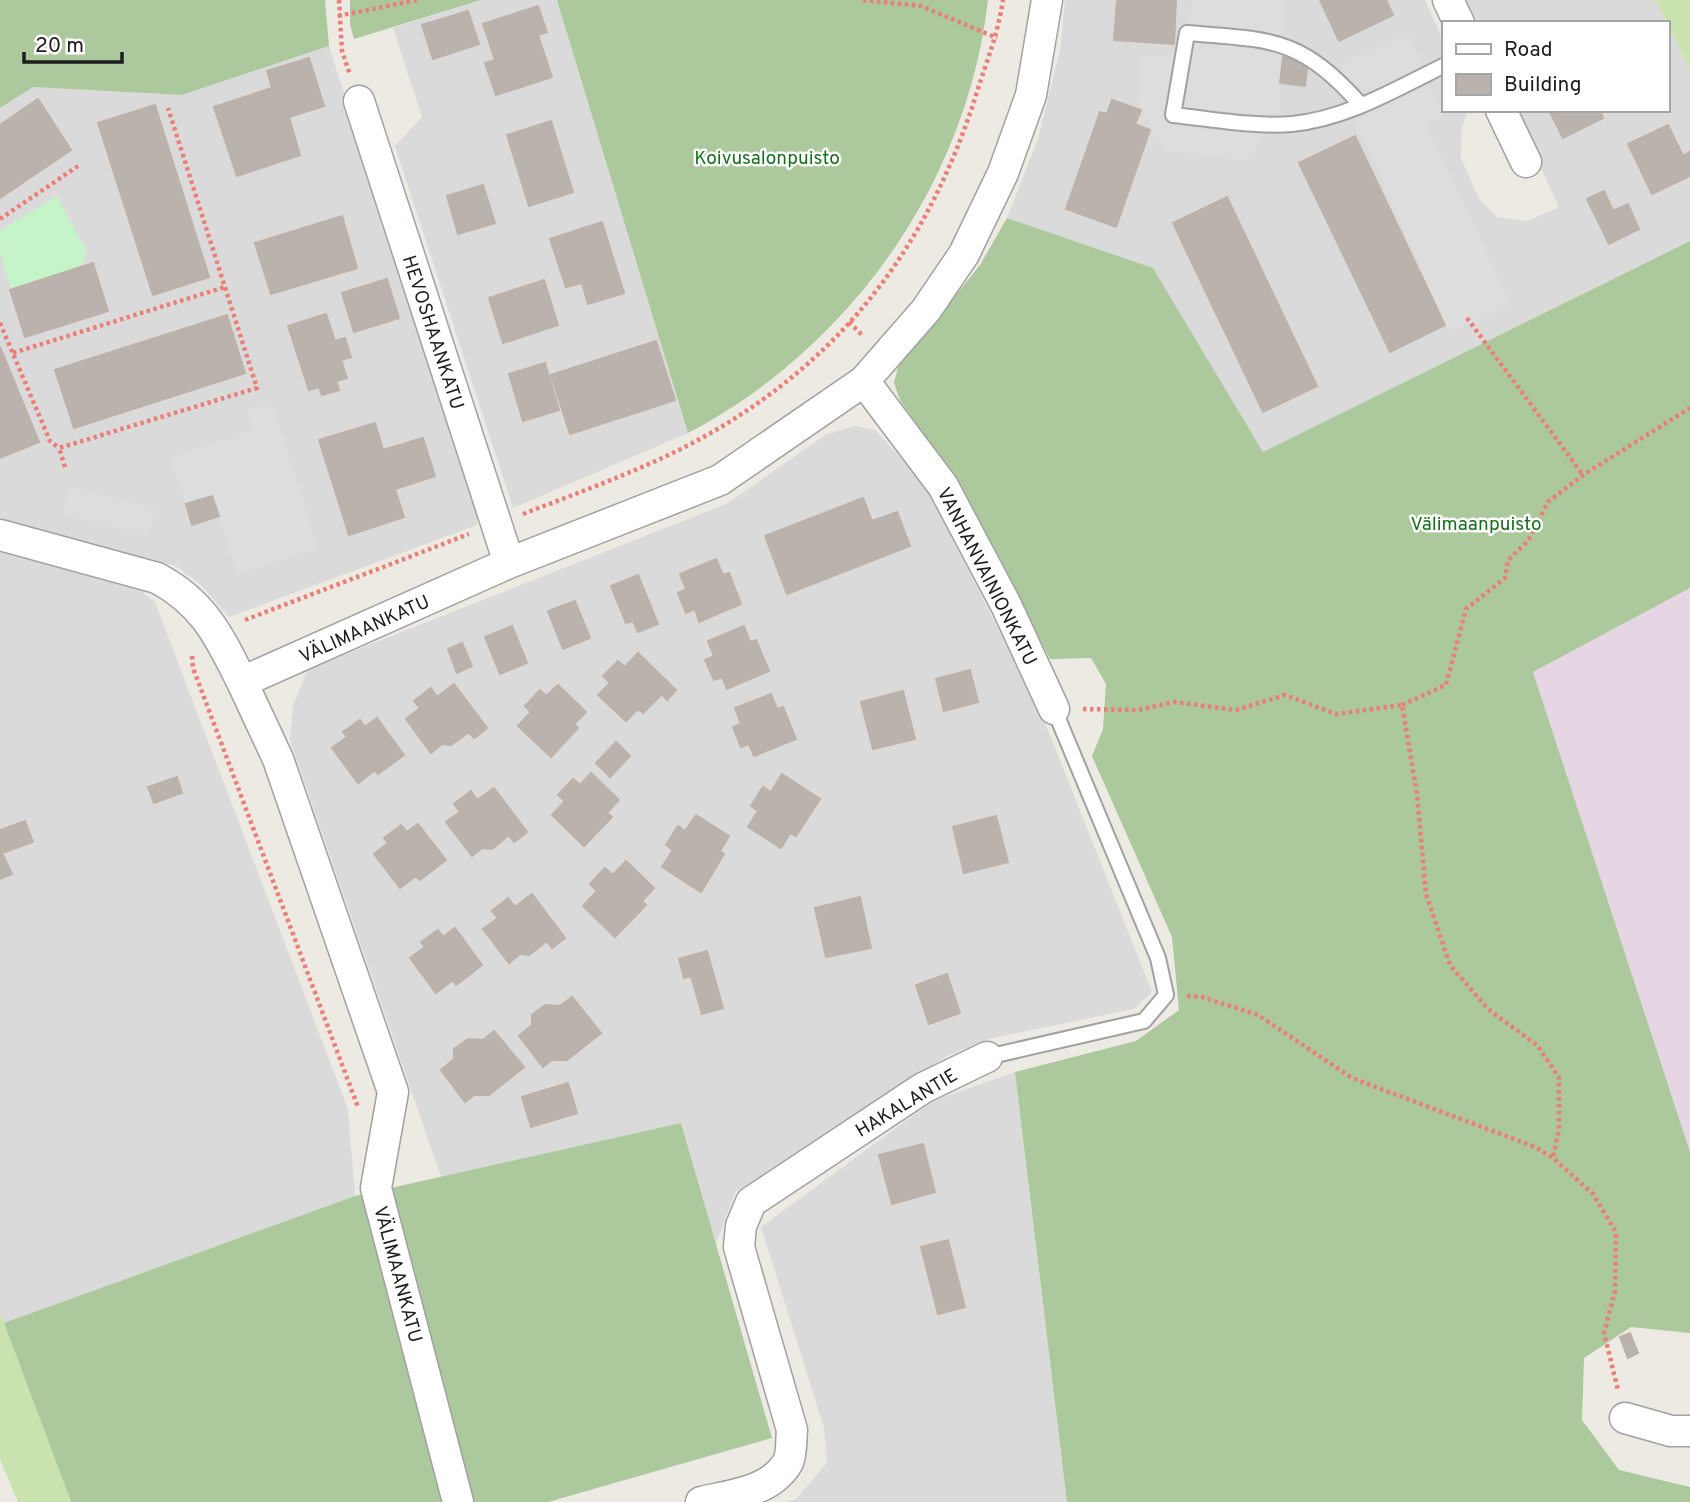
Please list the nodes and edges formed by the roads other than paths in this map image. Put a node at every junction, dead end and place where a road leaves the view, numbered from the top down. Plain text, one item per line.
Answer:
1 (1047, 0) edge
2 (1448, 0) edge
3 (1458, 21) edge
4 (1442, 66) edge
5 (359, 101) road end
6 (1361, 105) junction
7 (1502, 112) edge
8 (1526, 162) dead end
9 (864, 381) junction
10 (0, 535) edge
11 (509, 563) junction
12 (243, 682) junction
13 (1054, 709) joint
14 (987, 1057) joint
15 (1625, 1418) road end
16 (1690, 1431) edge
17 (458, 1502) edge
18 (701, 1502) edge

1 - 9 street, VÄLIMAANKATU
2 - 3 street
4 - 6 lane
5 - 11 street, HEVOSHAANKATU
6 - 6 lane
7 - 8 street
9 - 11 street, VÄLIMAANKATU
9 - 13 street, VANHANVAINIONKATU
10 - 12 street
11 - 12 street, VÄLIMAANKATU
12 - 17 street, VÄLIMAANKATU
13 - 14 lane, HAKALANTIE
14 - 18 street, HAKALANTIE
15 - 16 street

